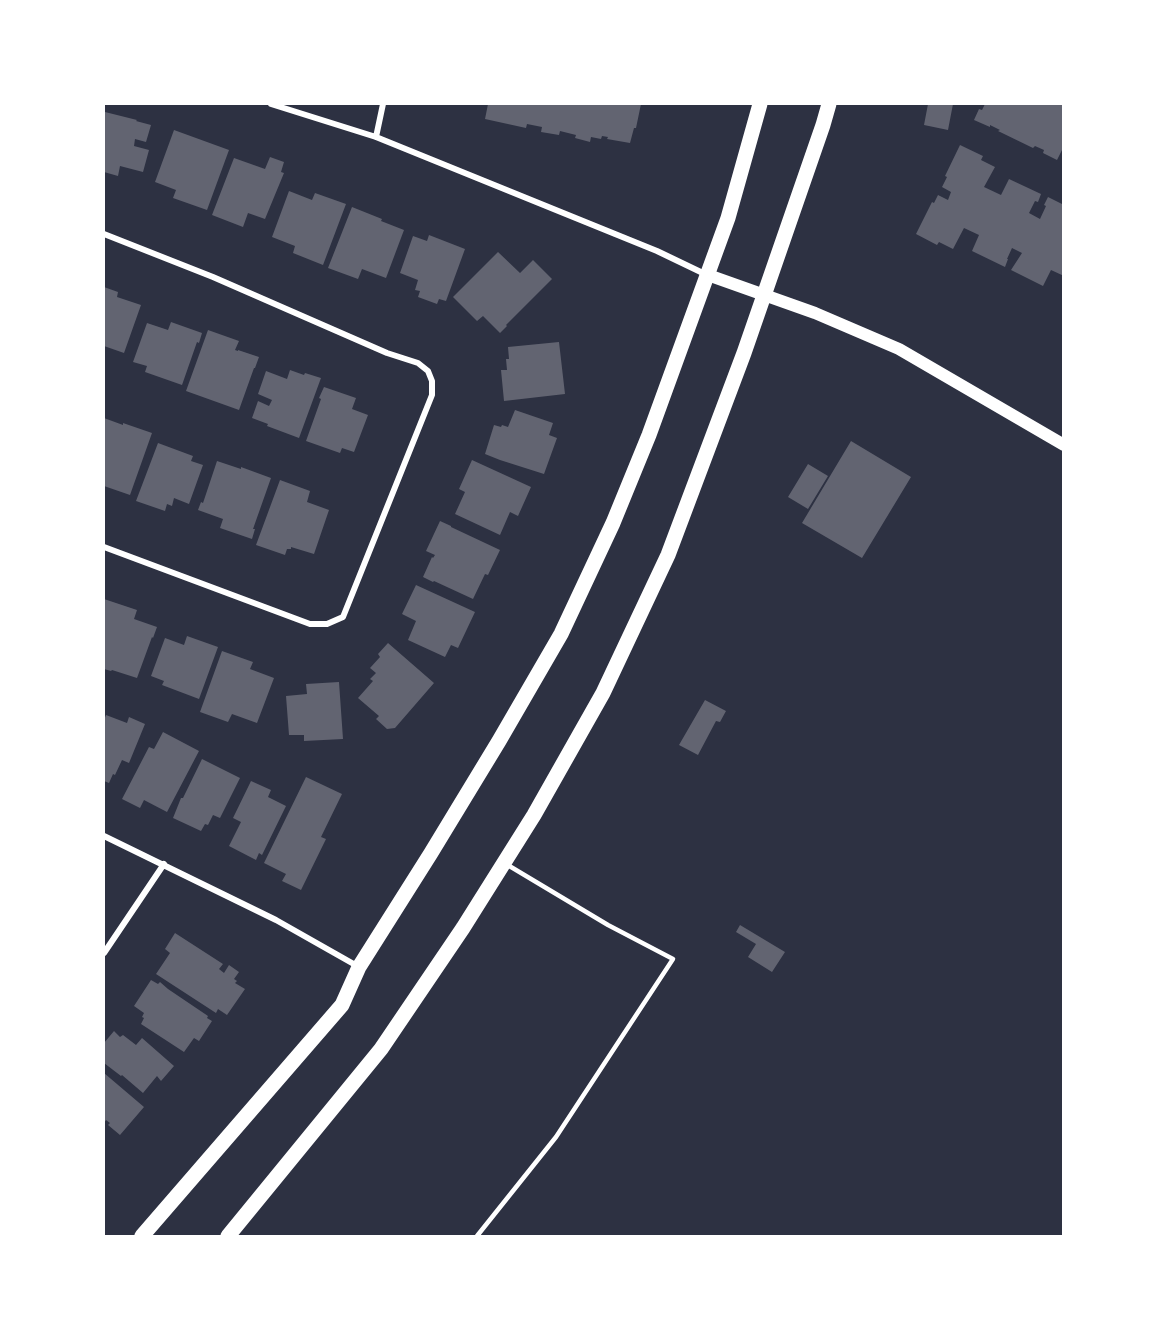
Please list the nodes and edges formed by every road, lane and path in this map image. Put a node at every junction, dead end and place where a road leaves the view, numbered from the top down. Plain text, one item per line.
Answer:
1 (271, 104) edge
2 (383, 104) edge
3 (760, 104) edge
4 (829, 104) edge
5 (376, 137) junction
6 (104, 234) edge
7 (708, 275) junction
8 (764, 295) junction
9 (1064, 445) edge
10 (104, 547) edge
11 (104, 836) edge
12 (504, 863) junction
13 (164, 864) junction
14 (104, 953) edge
15 (359, 966) junction
16 (142, 1236) edge
17 (228, 1236) edge
18 (477, 1236) edge

1 - 5 street
2 - 5 street
3 - 7 main road
4 - 8 main road
5 - 7 street
6 - 10 street
7 - 8 main road
7 - 15 main road
8 - 9 main road
8 - 12 main road
11 - 13 street
12 - 17 main road
12 - 18 lane
13 - 14 street
13 - 15 street
15 - 16 main road

